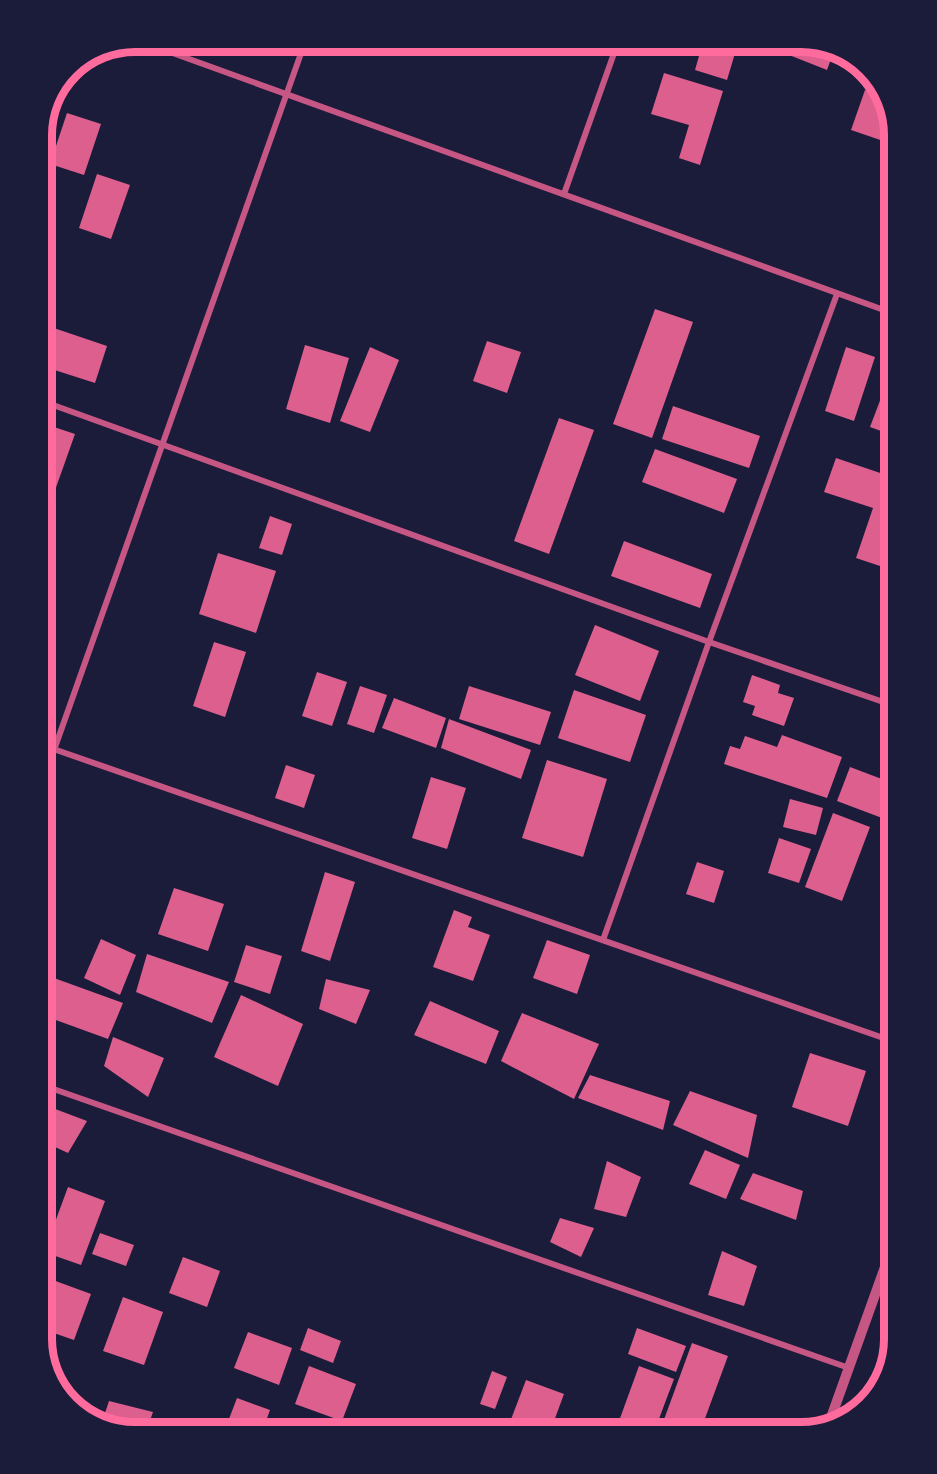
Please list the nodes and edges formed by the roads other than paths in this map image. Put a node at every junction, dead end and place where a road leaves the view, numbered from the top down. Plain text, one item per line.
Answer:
1 (170, 52) edge
2 (301, 52) edge
3 (614, 53) edge
4 (286, 94) junction
5 (564, 194) junction
6 (837, 294) junction
7 (884, 310) edge
8 (53, 405) edge
9 (162, 443) junction
10 (708, 642) junction
11 (884, 702) edge
12 (54, 750) junction
13 (52, 754) edge
14 (603, 940) junction
15 (884, 1038) edge
16 (52, 1089) edge
17 (884, 1270) edge
18 (849, 1368) junction
19 (832, 1415) edge

1 - 4 street
2 - 4 street
3 - 5 street
4 - 5 street
4 - 9 street
5 - 6 street
6 - 7 street
6 - 10 street
8 - 9 street
9 - 10 street
9 - 12 street
10 - 11 street
10 - 14 street
12 - 13 street
12 - 14 street
14 - 15 street
16 - 18 street
17 - 18 street
18 - 19 street

